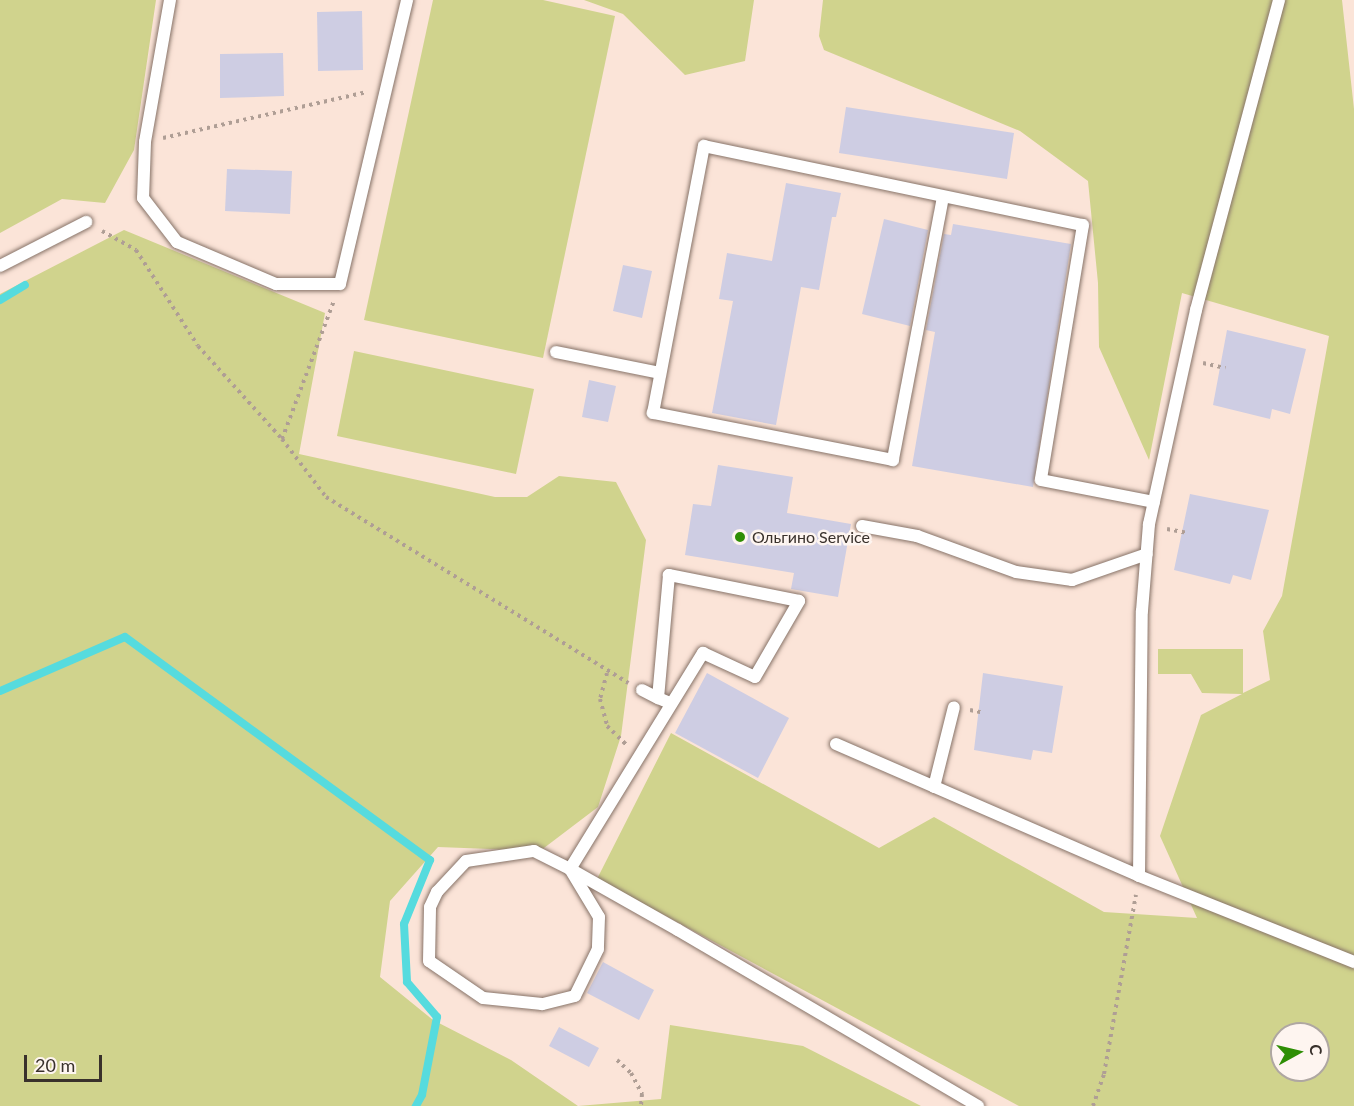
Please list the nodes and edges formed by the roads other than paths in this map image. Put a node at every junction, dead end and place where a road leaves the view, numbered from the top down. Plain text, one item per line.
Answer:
1 (170, 0) edge
2 (407, 0) edge
3 (1279, 0) edge
4 (943, 197) junction
5 (86, 222) road end
6 (0, 266) edge
7 (556, 352) dead end
8 (660, 373) junction
9 (1154, 502) junction
10 (862, 526) dead end
11 (1147, 554) junction
12 (642, 690) road end
13 (664, 700) junction
14 (954, 707) dead end
15 (836, 744) dead end
16 (934, 787) junction
17 (570, 869) junction
18 (1139, 876) junction
19 (1354, 962) edge
20 (978, 1106) edge

1 - 2 lane
3 - 9 lane
4 - 8 lane
4 - 8 lane
4 - 9 lane
5 - 6 lane
7 - 8 lane
9 - 11 lane
10 - 11 lane
11 - 18 lane
12 - 13 lane
13 - 13 lane
13 - 17 lane
14 - 16 lane
15 - 16 lane
16 - 18 lane
17 - 17 lane
17 - 20 lane
18 - 19 lane

